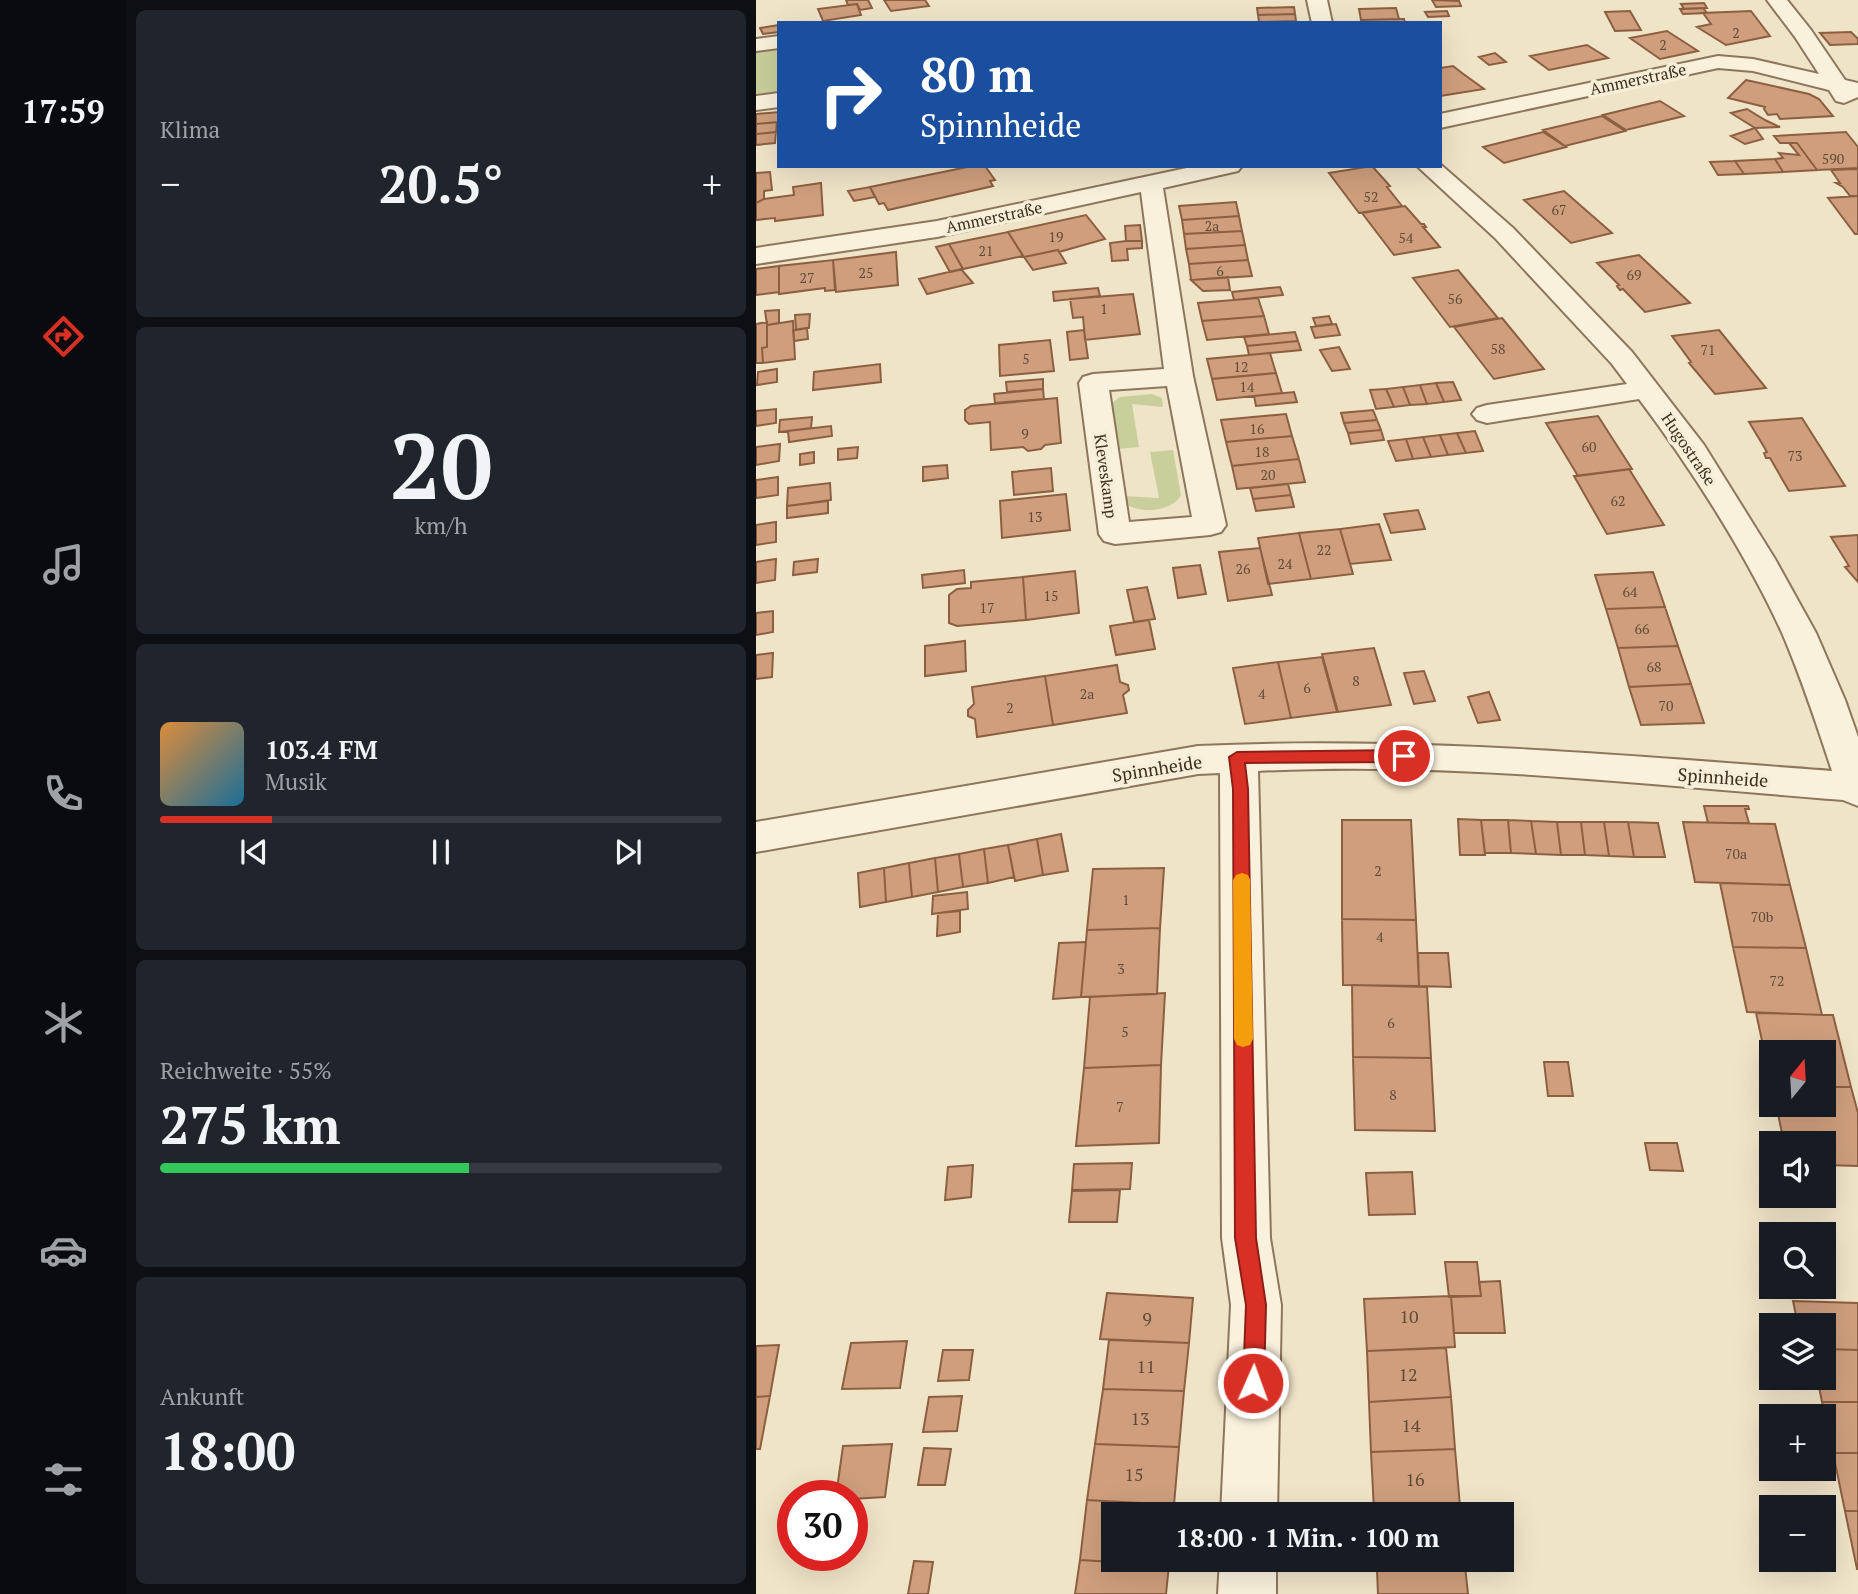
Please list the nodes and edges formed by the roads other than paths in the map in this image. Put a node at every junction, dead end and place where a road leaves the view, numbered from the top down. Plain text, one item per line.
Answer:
1 (1317, 0) edge
2 (1777, 0) edge
3 (1322, 21) edge
4 (777, 42) edge
5 (756, 46) edge
6 (1835, 85) junction
7 (1858, 90) edge
8 (777, 100) edge
9 (756, 103) edge
10 (1858, 113) edge
11 (1442, 121) edge
12 (1221, 168) edge
13 (1432, 168) edge
14 (1147, 184) junction
15 (756, 256) edge
16 (1179, 376) junction
17 (1648, 389) junction
18 (1487, 414) dead end
19 (1237, 757) junction
20 (1857, 790) edge
21 (756, 836) edge
22 (1249, 1502) edge
23 (1248, 1572) edge
24 (1247, 1594) edge

1 - 3 street
2 - 6 street
4 - 5 street
6 - 7 street, Ammerstraße
6 - 10 street
6 - 11 street, Ammerstraße
8 - 9 street
12 - 14 street, Ammerstraße
13 - 17 street, Hugostraße
14 - 15 street, Ammerstraße
14 - 16 street, Kleveskamp
16 - 16 street, Kleveskamp
17 - 18 street
17 - 20 street, Hugostraße
19 - 20 street, Spinnheide
19 - 21 street, Spinnheide
19 - 22 street
23 - 24 street

